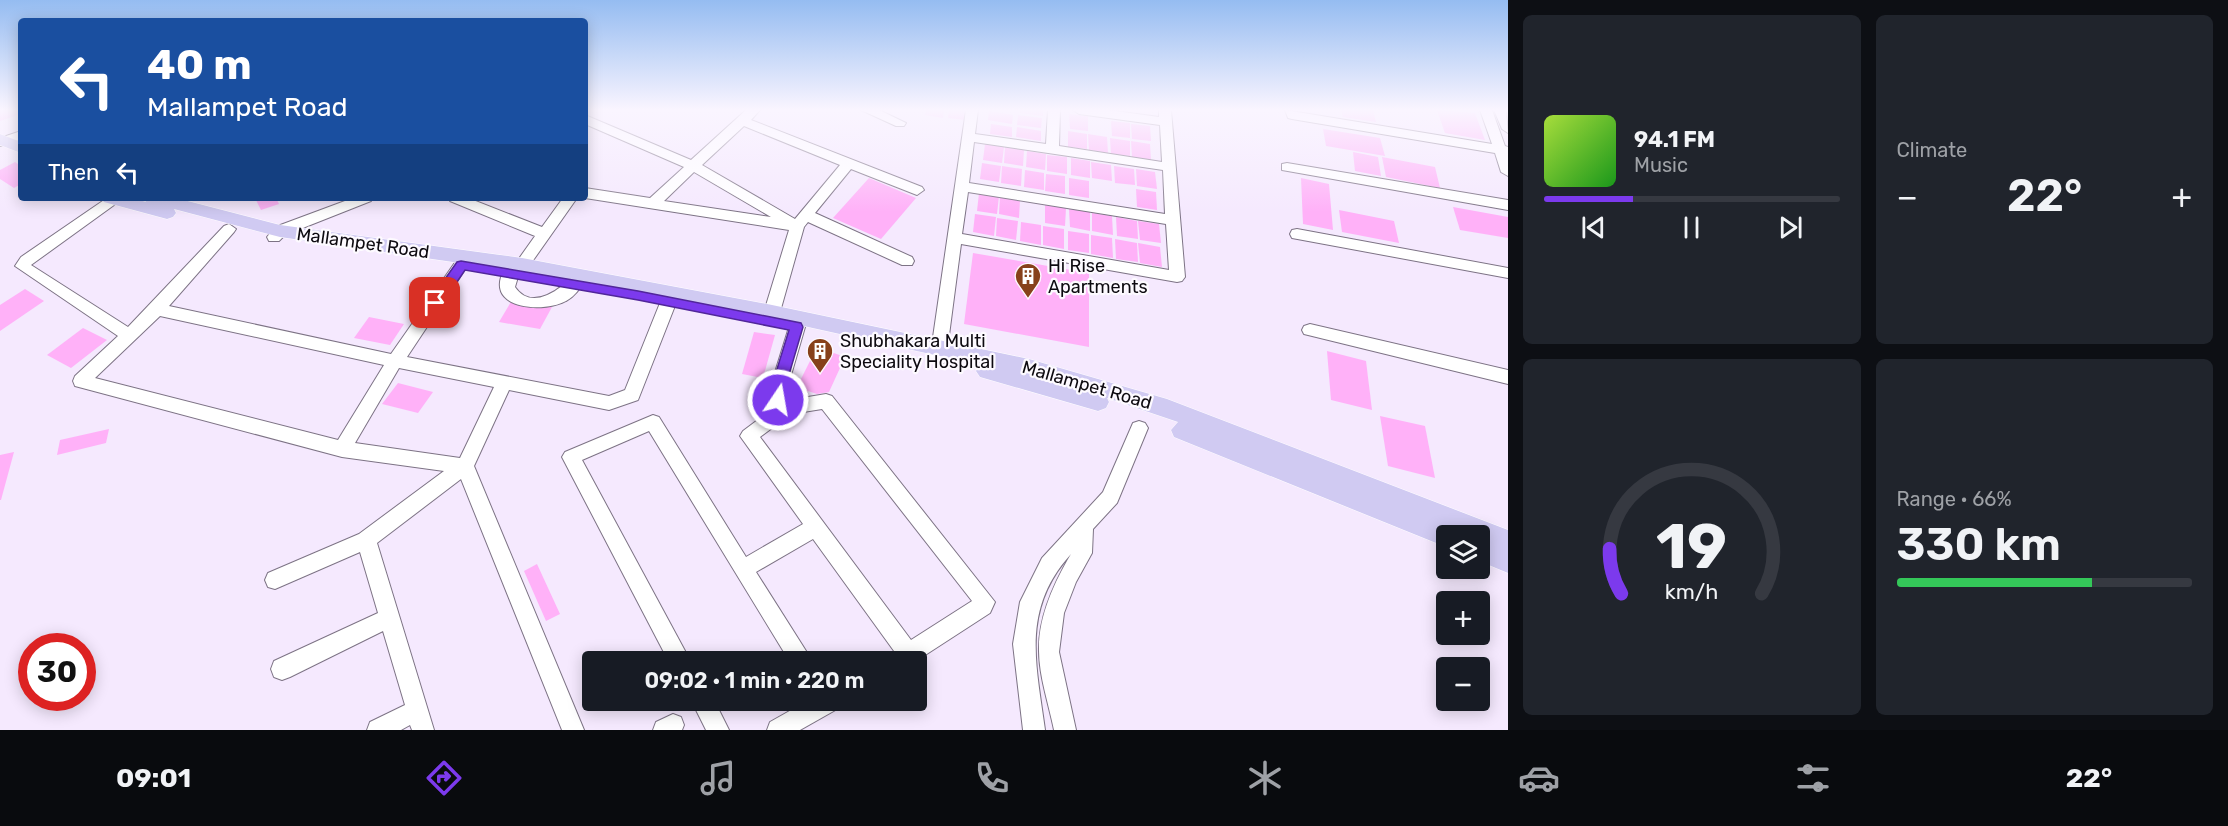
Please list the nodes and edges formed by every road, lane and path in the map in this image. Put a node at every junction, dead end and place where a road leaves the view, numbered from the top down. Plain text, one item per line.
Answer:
1 (2, 144) edge
2 (643, 144) edge
3 (717, 144) edge
4 (801, 144) edge
5 (967, 144) edge
6 (1010, 144) edge
7 (1052, 144) edge
8 (1167, 144) edge
9 (1467, 144) edge
10 (1052, 150) junction
11 (1503, 150) edge
12 (18, 158) edge
13 (849, 163) junction
14 (693, 166) junction
15 (1169, 167) junction
16 (1287, 167) dead end
17 (1508, 172) edge
18 (961, 186) junction
19 (917, 190) dead end
20 (588, 193) edge
21 (109, 201) edge
22 (155, 201) edge
23 (359, 201) edge
24 (462, 201) edge
25 (568, 201) edge
26 (653, 203) junction
27 (1508, 205) edge
28 (802, 220) junction
29 (1173, 220) junction
30 (229, 229) junction
31 (277, 234) junction
32 (544, 234) junction
33 (1297, 234) dead end
34 (954, 238) junction
35 (431, 257) junction
36 (907, 261) dead end
37 (461, 265) junction
38 (515, 268) junction
39 (1508, 273) edge
40 (670, 298) junction
41 (157, 309) junction
42 (772, 312) junction
43 (796, 327) junction
44 (1310, 330) dead end
45 (128, 335) junction
46 (939, 352) junction
47 (395, 360) junction
48 (1508, 378) edge
49 (504, 384) junction
50 (787, 408) junction
51 (1139, 428) dead end
52 (342, 449) junction
53 (465, 466) junction
54 (814, 528) junction
55 (1084, 528) junction
56 (1436, 532) edge
57 (366, 540) junction
58 (1508, 541) edge
59 (1490, 554) edge
60 (1508, 561) edge
61 (743, 569) junction
62 (275, 580) dead end
63 (389, 618) junction
64 (675, 651) edge
65 (796, 651) edge
66 (897, 651) edge
67 (913, 651) edge
68 (282, 669) dead end
69 (708, 711) edge
70 (811, 711) edge
71 (420, 720) edge
72 (378, 730) edge
73 (573, 730) edge
74 (718, 730) edge
75 (778, 730) edge
76 (1034, 730) edge
77 (1065, 730) edge

1 - 12 main road
2 - 14 street
3 - 14 street
4 - 13 street
5 - 18 street
6 - 10 street
7 - 10 street
8 - 15 street
9 - 11 street
10 - 15 street
11 - 17 street
13 - 19 street
13 - 28 street
14 - 26 street
14 - 28 street
15 - 29 street
16 - 27 street
18 - 29 street
18 - 34 street
20 - 26 street
21 - 45 street
22 - 30 main road, Mallampet Road
22 - 31 main road, Mallampet Road
23 - 31 street
24 - 32 street
25 - 32 street
26 - 28 street
28 - 36 street
28 - 42 street
29 - 34 street
30 - 31 main road, Mallampet Road
30 - 41 street
31 - 35 main road, Mallampet Road
32 - 38 street
33 - 39 street
34 - 46 street
35 - 37 main road, Mallampet Road
35 - 38 main road, Mallampet Road
37 - 38 main road, Mallampet Road
37 - 47 street
38 - 40 main road, Mallampet Road
40 - 42 main road, Mallampet Road
40 - 43 main road, Mallampet Road
40 - 49 street
41 - 45 street
41 - 47 street
42 - 46 main road, Mallampet Road
43 - 46 main road, Mallampet Road
43 - 50 street
44 - 48 street
45 - 52 street
46 - 56 main road, Mallampet Road
46 - 58 main road, Mallampet Road
47 - 49 street
47 - 52 street
49 - 53 street
50 - 54 street
50 - 67 street
51 - 55 street
52 - 53 street
53 - 57 street
53 - 73 street
54 - 61 street
54 - 66 street
55 - 76 street
55 - 77 street
57 - 62 street
57 - 63 street
59 - 60 main road
61 - 64 street
61 - 65 street
63 - 68 street
63 - 71 street
69 - 74 street
70 - 75 street
71 - 72 street

